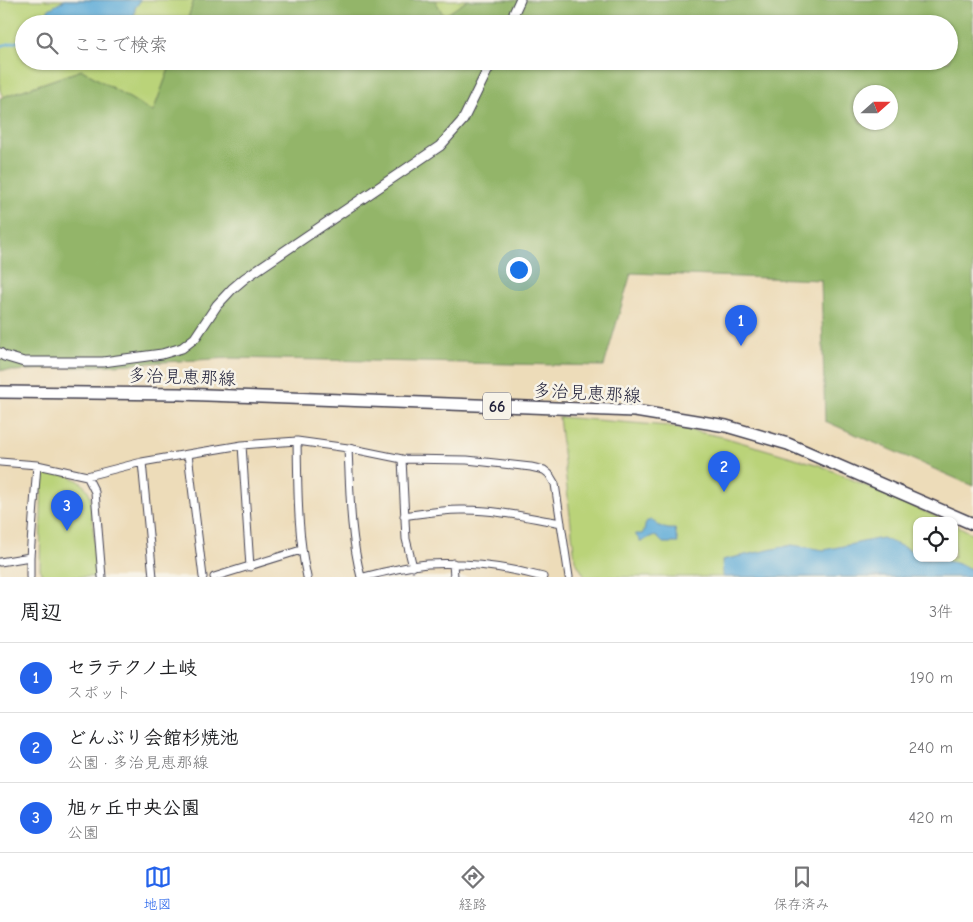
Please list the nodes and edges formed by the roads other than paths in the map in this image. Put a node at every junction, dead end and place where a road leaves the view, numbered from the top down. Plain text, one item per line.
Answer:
1 (520, 0) edge
2 (513, 15) edge
3 (488, 70) edge
4 (0, 353) edge
5 (0, 392) edge
6 (297, 441) junction
7 (242, 445) junction
8 (348, 448) junction
9 (188, 454) junction
10 (402, 460) junction
11 (0, 462) edge
12 (142, 462) junction
13 (36, 465) junction
14 (87, 476) junction
15 (404, 516) junction
16 (561, 523) junction
17 (973, 524) edge
18 (301, 550) junction
19 (30, 557) junction
20 (0, 562) edge
21 (453, 563) junction
22 (250, 567) junction
23 (413, 567) junction
24 (30, 577) edge
25 (102, 577) edge
26 (153, 577) edge
27 (203, 577) edge
28 (214, 577) edge
29 (306, 577) edge
30 (362, 577) edge
31 (454, 577) edge
32 (543, 577) edge
33 (569, 577) edge

1 - 2 street
3 - 4 street
5 - 17 main road, 多治見恵那線 / 66
6 - 7 street
6 - 8 street
6 - 18 street
7 - 9 street
7 - 22 street
8 - 10 street
8 - 30 street
9 - 12 street
9 - 27 street
10 - 15 street
10 - 16 street
11 - 13 street
12 - 14 street
12 - 26 street
13 - 14 street
13 - 19 street
14 - 25 street
15 - 16 street
15 - 23 street
16 - 33 street
18 - 22 street
18 - 29 street
19 - 20 street
19 - 24 street
21 - 23 street
21 - 31 street
21 - 32 street
22 - 28 street
23 - 30 street

